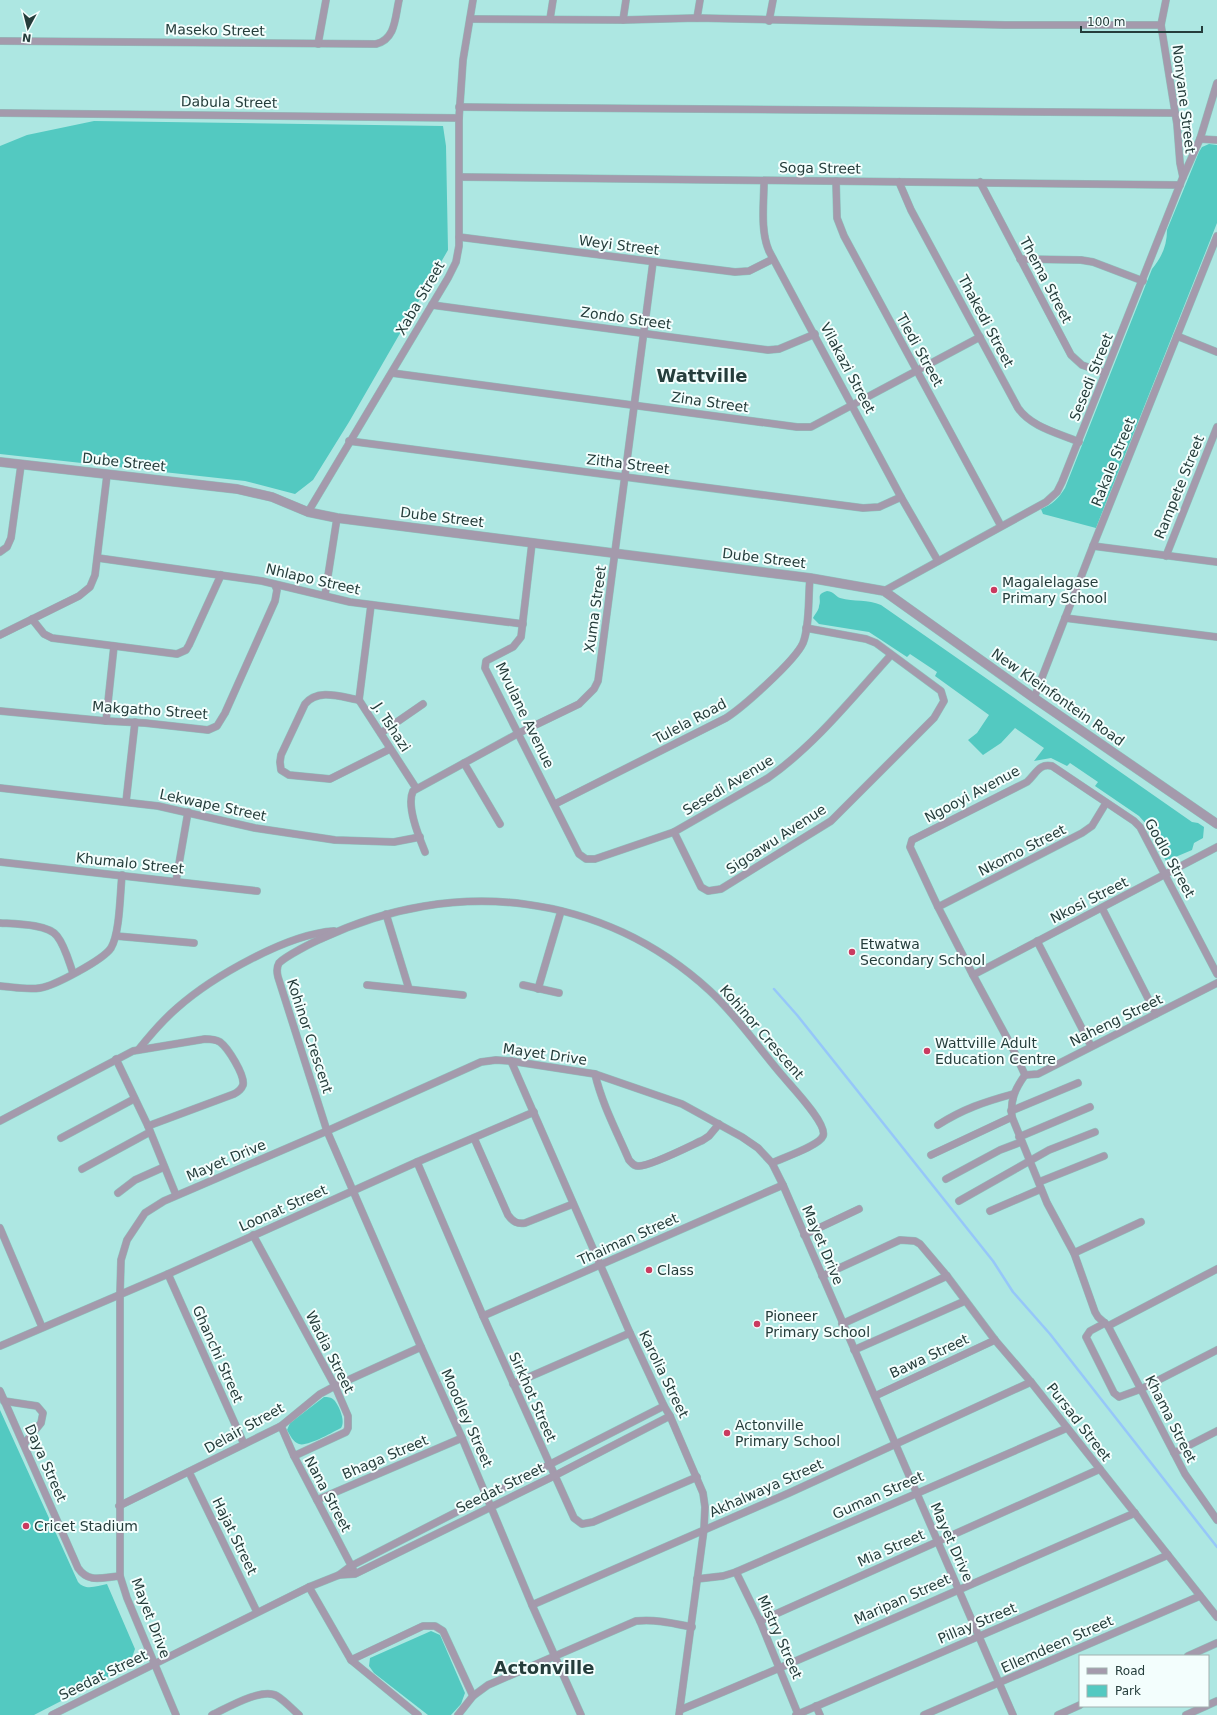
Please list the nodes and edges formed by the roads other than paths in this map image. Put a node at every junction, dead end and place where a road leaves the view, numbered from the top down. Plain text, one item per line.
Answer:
1 (326, 0) edge
2 (398, 0) edge
3 (474, 0) edge
4 (553, 0) edge
5 (626, 0) edge
6 (700, 0) edge
7 (773, 0) edge
8 (1166, 0) edge
9 (697, 18) junction
10 (470, 19) junction
11 (550, 19) junction
12 (623, 20) junction
13 (769, 21) junction
14 (1161, 25) junction
15 (0, 41) edge
16 (318, 44) junction
17 (1217, 83) edge
18 (459, 107) junction
19 (0, 113) edge
20 (1175, 113) junction
21 (459, 118) junction
22 (1200, 139) junction
23 (1217, 140) edge
24 (460, 177) junction
25 (1183, 177) junction
26 (764, 181) junction
27 (836, 181) junction
28 (899, 182) junction
29 (980, 182) junction
30 (1180, 185) junction
31 (1217, 236) edge
32 (459, 237) junction
33 (1020, 259) junction
34 (774, 260) junction
35 (652, 262) junction
36 (1143, 281) junction
37 (432, 305) junction
38 (644, 334) junction
39 (815, 334) junction
40 (1177, 336) junction
41 (980, 337) junction
42 (1217, 352) edge
43 (917, 371) junction
44 (392, 373) junction
45 (1105, 373) junction
46 (634, 405) junction
47 (853, 405) junction
48 (1217, 427) edge
49 (350, 441) junction
50 (1079, 442) junction
51 (0, 462) edge
52 (21, 465) junction
53 (107, 475) junction
54 (626, 477) junction
55 (901, 497) junction
56 (308, 512) junction
57 (337, 518) junction
58 (1001, 526) junction
59 (532, 543) junction
60 (1093, 546) junction
61 (0, 552) edge
62 (616, 554) junction
63 (1166, 556) junction
64 (98, 558) junction
65 (938, 560) junction
66 (1217, 562) edge
67 (221, 575) junction
68 (810, 578) junction
69 (275, 585) junction
70 (884, 591) junction
71 (325, 595) junction
72 (371, 605) junction
73 (1065, 618) junction
74 (32, 619) junction
75 (523, 624) junction
76 (806, 628) junction
77 (0, 635) edge
78 (1217, 637) edge
79 (114, 646) junction
80 (891, 655) junction
81 (1034, 698) junction
82 (359, 700) junction
83 (423, 704) dead end
84 (0, 711) edge
85 (106, 721) junction
86 (135, 722) junction
87 (381, 733) junction
88 (519, 733) junction
89 (390, 749) junction
90 (464, 763) junction
91 (1052, 766) joint
92 (0, 788) edge
93 (416, 788) junction
94 (126, 802) junction
95 (1106, 803) junction
96 (555, 804) junction
97 (188, 812) junction
98 (500, 824) dead end
99 (1217, 824) edge
100 (674, 832) junction
101 (420, 837) junction
102 (1217, 847) edge
103 (425, 852) dead end
104 (609, 855) joint
105 (0, 862) edge
106 (122, 875) junction
107 (1166, 875) junction
108 (176, 881) junction
109 (257, 891) dead end
110 (938, 907) junction
111 (1102, 908) junction
112 (562, 911) junction
113 (386, 914) junction
114 (0, 923) edge
115 (339, 930) junction
116 (116, 936) junction
117 (1037, 941) junction
118 (194, 943) dead end
119 (73, 973) junction
120 (1217, 974) edge
121 (973, 975) junction
122 (1217, 983) edge
123 (522, 985) dead end
124 (0, 986) edge
125 (367, 986) dead end
126 (409, 989) junction
127 (538, 989) junction
128 (559, 993) dead end
129 (463, 995) dead end
130 (1156, 1014) junction
131 (1091, 1046) junction
132 (139, 1049) junction
133 (116, 1059) junction
134 (511, 1061) junction
135 (595, 1074) junction
136 (1025, 1076) junction
137 (1078, 1083) dead end
138 (1013, 1094) junction
139 (134, 1099) junction
140 (1090, 1107) dead end
141 (534, 1112) junction
142 (1011, 1114) junction
143 (0, 1121) edge
144 (719, 1124) junction
145 (938, 1124) dead end
146 (149, 1129) junction
147 (327, 1131) junction
148 (1095, 1132) dead end
149 (61, 1138) dead end
150 (474, 1138) junction
151 (1020, 1139) junction
152 (931, 1155) dead end
153 (1104, 1156) dead end
154 (417, 1162) junction
155 (772, 1162) junction
156 (1031, 1162) junction
157 (164, 1167) junction
158 (82, 1169) dead end
159 (946, 1179) dead end
160 (783, 1185) junction
161 (1040, 1185) junction
162 (352, 1191) junction
163 (118, 1193) dead end
164 (176, 1196) junction
165 (959, 1201) dead end
166 (573, 1204) junction
167 (859, 1209) dead end
168 (990, 1211) dead end
169 (1141, 1222) dead end
170 (0, 1228) edge
171 (254, 1235) junction
172 (804, 1235) junction
173 (1074, 1254) junction
174 (601, 1266) junction
175 (1217, 1269) edge
176 (168, 1274) junction
177 (822, 1276) junction
178 (947, 1276) junction
179 (120, 1294) junction
180 (965, 1301) junction
181 (482, 1316) junction
182 (842, 1324) junction
183 (1106, 1324) junction
184 (42, 1327) junction
185 (630, 1333) junction
186 (995, 1340) junction
187 (0, 1346) edge
188 (421, 1347) junction
189 (854, 1350) junction
190 (1217, 1350) edge
191 (1031, 1382) junction
192 (513, 1384) junction
193 (335, 1386) junction
194 (1141, 1389) junction
195 (0, 1391) edge
196 (874, 1396) junction
197 (4, 1401) junction
198 (664, 1406) junction
199 (670, 1416) junction
200 (281, 1426) junction
201 (1067, 1428) junction
202 (1217, 1431) edge
203 (462, 1438) junction
204 (24, 1444) junction
205 (244, 1444) junction
206 (895, 1445) junction
207 (1174, 1453) junction
208 (294, 1456) junction
209 (549, 1464) junction
210 (1100, 1469) junction
211 (189, 1472) junction
212 (554, 1476) junction
213 (697, 1477) junction
214 (916, 1492) junction
215 (487, 1496) junction
216 (317, 1500) junction
217 (119, 1506) junction
218 (492, 1506) junction
219 (1214, 1512) edge
220 (1135, 1513) junction
221 (1217, 1520) edge
222 (704, 1529) junction
223 (938, 1541) junction
224 (1168, 1555) junction
225 (351, 1566) junction
226 (736, 1572) junction
227 (355, 1574) junction
228 (120, 1576) junction
229 (339, 1576) junction
230 (698, 1579) junction
231 (309, 1587) junction
232 (958, 1589) junction
233 (1200, 1596) junction
234 (532, 1605) junction
235 (257, 1612) junction
236 (1217, 1617) edge
237 (760, 1621) junction
238 (692, 1627) junction
239 (979, 1635) junction
240 (1217, 1643) edge
241 (556, 1655) junction
242 (1190, 1655) edge
243 (351, 1660) junction
244 (154, 1664) junction
245 (780, 1668) junction
246 (1000, 1684) junction
247 (473, 1696) junction
248 (816, 1706) junction
249 (1079, 1706) edge
250 (1205, 1707) edge
251 (680, 1712) edge
252 (52, 1715) edge
253 (176, 1715) edge
254 (212, 1715) edge
255 (299, 1715) edge
256 (418, 1715) edge
257 (458, 1715) edge
258 (581, 1715) edge
259 (797, 1715) edge
260 (820, 1715) edge
261 (924, 1715) edge
262 (1014, 1715) edge
263 (1058, 1715) edge
264 (1186, 1715) edge

1 - 16 street
2 - 16 street, Maseko Street
3 - 10 street, Xaba Street
4 - 11 street
5 - 12 street
6 - 9 street
7 - 13 street
8 - 14 street, Nonyane Street
9 - 12 street
9 - 13 street
10 - 11 street
10 - 18 street, Xaba Street
11 - 12 street
13 - 14 street
14 - 20 street, Nonyane Street
15 - 16 street, Maseko Street
17 - 22 street, Sesedi Street
18 - 20 street
18 - 21 street, Xaba Street
19 - 21 street, Dabula Street
20 - 25 street, Nonyane Street
21 - 24 street, Xaba Street
22 - 23 street
22 - 25 street, Sesedi Street
24 - 26 street, Soga Street
24 - 32 street, Xaba Street
25 - 30 street, Sesedi Street
26 - 27 street, Soga Street
26 - 34 street, Vilakazi Street
27 - 28 street, Soga Street
27 - 43 street, Tledi Street
28 - 29 street, Soga Street
28 - 41 street, Thakedi Street
29 - 30 street, Soga Street
29 - 33 street, Thema Street
30 - 36 street, Sesedi Street
31 - 40 street, Rakale Street
32 - 35 street, Weyi Street
32 - 37 street, Xaba Street
33 - 36 street
33 - 45 street, Thema Street
34 - 35 street, Weyi Street
34 - 39 street, Vilakazi Street
35 - 38 street, Xuma Street
36 - 45 street, Sesedi Street
37 - 38 street, Zondo Street
37 - 44 street, Xaba Street
38 - 39 street, Zondo Street
38 - 46 street, Xuma Street
39 - 47 street, Vilakazi Street
40 - 42 street
40 - 60 street, Rakale Street
41 - 43 street, Zina Street
41 - 50 street, Thakedi Street
43 - 47 street, Zina Street
43 - 58 street, Tledi Street
44 - 46 street, Zina Street
44 - 49 street, Xaba Street
45 - 50 street, Sesedi Street
46 - 47 street, Zina Street
46 - 54 street, Xuma Street
47 - 55 street, Vilakazi Street
48 - 63 street, Rampete Street
49 - 54 street, Zitha Street
49 - 56 street, Xaba Street
50 - 58 street, Sesedi Street
51 - 52 street, Dube Street
52 - 53 street, Dube Street
52 - 61 street
53 - 56 street, Dube Street
53 - 64 street
54 - 55 street, Zitha Street
54 - 62 street, Xuma Street
55 - 65 street, Vilakazi Street
56 - 57 street, Dube Street
57 - 59 street, Dube Street
57 - 71 street
58 - 65 street, Sesedi Street
59 - 62 street, Dube Street
59 - 75 street, Mvulane Avenue
60 - 63 street
60 - 73 street, Rakale Street
62 - 68 street, Dube Street
62 - 88 street, Xuma Street
63 - 66 street
64 - 67 street, Nhlapo Street
64 - 74 street
65 - 70 street, Sesedi Street
67 - 69 street, Nhlapo Street
67 - 79 street
68 - 70 street, Dube Street
68 - 76 street, Tulela Road
69 - 71 street, Nhlapo Street
69 - 86 street, Makgatho Street
70 - 81 street, New Kleinfontein Road
71 - 72 street, Nhlapo Street
72 - 75 street, Nhlapo Street
72 - 82 street, J. Tshazi
73 - 78 street
73 - 81 street, Rakale Street
74 - 77 street
74 - 79 street
75 - 88 street, Mvulane Avenue
76 - 80 street
76 - 96 street, Tulela Road
79 - 85 street
80 - 100 street, Sesedi Avenue
80 - 100 street, Sigoawu Avenue
81 - 99 street, New Kleinfontein Road
82 - 87 street, J. Tshazi
82 - 89 street
83 - 87 street
84 - 85 street, Makgatho Street
85 - 86 street, Makgatho Street
86 - 94 street
87 - 89 street, J. Tshazi
88 - 90 street, Xuma Street
88 - 96 street, Mvulane Avenue
89 - 93 street, J. Tshazi
90 - 93 street, Xuma Street
90 - 98 street
91 - 95 street, Godlo Street
91 - 110 street, Ngooyi Avenue
92 - 94 street, Lekwape Street
93 - 101 street
94 - 97 street, Lekwape Street
95 - 107 street, Godlo Street
95 - 110 street, Nkomo Street
96 - 104 street, Mvulane Avenue
97 - 101 street, Lekwape Street
97 - 108 street
100 - 104 street, Sesedi Avenue
101 - 103 street
102 - 107 street, Nkosi Street
105 - 106 street, Khumalo Street
106 - 108 street, Khumalo Street
106 - 116 street
107 - 111 street, Nkosi Street
107 - 120 street, Godlo Street
108 - 109 street, Khumalo Street
110 - 121 street
111 - 117 street, Nkosi Street
111 - 130 street
112 - 113 street, Kohinor Crescent
112 - 127 street
112 - 155 street, Kohinor Crescent
113 - 115 street, Kohinor Crescent
113 - 126 street
114 - 119 street
115 - 132 street
115 - 147 street, Kohinor Crescent
116 - 118 street
116 - 119 street
117 - 121 street, Nkosi Street
117 - 131 street
119 - 124 street
121 - 136 street
122 - 130 street, Naheng Street
123 - 127 street
125 - 126 street
126 - 129 street
127 - 128 street
130 - 131 street, Naheng Street
131 - 136 street, Naheng Street
132 - 133 street
132 - 146 street
133 - 139 street
133 - 143 street
134 - 135 street, Mayet Drive
134 - 141 street, Karolia Street
134 - 147 street, Mayet Drive
135 - 144 street, Mayet Drive
135 - 144 street
136 - 138 street
137 - 142 street
138 - 142 street
138 - 145 street
139 - 146 street
139 - 149 street
140 - 151 street
141 - 150 street, Loonat Street
141 - 166 street, Karolia Street
142 - 151 street, Khama Street
142 - 152 street
144 - 155 street, Mayet Drive
146 - 157 street
146 - 158 street
147 - 162 street, Moodley Street
147 - 164 street, Mayet Drive
148 - 156 street
150 - 154 street, Loonat Street
150 - 166 street
151 - 156 street, Khama Street
151 - 159 street
153 - 161 street
154 - 162 street, Loonat Street
154 - 181 street, Sirkhot Street
155 - 160 street, Mayet Drive
156 - 161 street, Khama Street
156 - 165 street
157 - 163 street
157 - 164 street
160 - 172 street, Mayet Drive
160 - 174 street, Thaiman Street
161 - 168 street
161 - 173 street, Khama Street
162 - 171 street, Loonat Street
162 - 188 street, Moodley Street
164 - 179 street, Mayet Drive
166 - 174 street, Karolia Street
167 - 172 street
169 - 173 street
170 - 184 street
171 - 176 street, Loonat Street
171 - 193 street, Wadia Street
172 - 177 street, Mayet Drive
173 - 183 street, Khama Street
174 - 181 street, Thaiman Street
174 - 185 street, Karolia Street
175 - 183 street
176 - 179 street, Loonat Street
176 - 205 street, Ghanchi Street
177 - 178 street, Pursad Street
177 - 182 street, Mayet Drive
178 - 180 street, Pursad Street
178 - 182 street
179 - 184 street, Loonat Street
179 - 217 street, Mayet Drive
180 - 186 street, Pursad Street
180 - 189 street
181 - 192 street, Sirkhot Street
182 - 189 street, Mayet Drive
183 - 194 street, Khama Street
183 - 194 street
184 - 187 street
185 - 192 street
185 - 198 street, Karolia Street
186 - 191 street, Pursad Street
186 - 196 street, Bawa Street
188 - 193 street, Delair Street
188 - 203 street, Moodley Street
189 - 196 street, Mayet Drive
190 - 194 street
191 - 201 street, Pursad Street
191 - 206 street, Akhalwaya Street
192 - 209 street, Sirkhot Street
193 - 200 street, Delair Street
193 - 208 street, Wadia Street
194 - 207 street, Khama Street
195 - 197 street, Daya Street
196 - 206 street, Mayet Drive
197 - 204 street, Daya Street
197 - 204 street
198 - 199 street, Karolia Street
198 - 209 street, Seedat Street
199 - 212 street, Seedat Street
199 - 213 street, Karolia Street
200 - 205 street, Delair Street
200 - 208 street, Nana Street
201 - 210 street, Pursad Street
201 - 214 street, Guman Street
202 - 207 street
203 - 215 street, Moodley Street
203 - 216 street, Bhaga Street
204 - 228 street, Daya Street
205 - 211 street, Delair Street
206 - 214 street, Mayet Drive
206 - 222 street, Akhalwaya Street
207 - 219 street, Khama Street
208 - 216 street, Nana Street
209 - 212 street, Sirkhot Street
209 - 215 street, Seedat Street
210 - 220 street, Pursad Street
210 - 223 street, Mia Street
211 - 217 street, Delair Street
211 - 235 street, Hajat Street
212 - 213 street, Sirkhot Street
212 - 218 street, Seedat Street
213 - 222 street, Karolia Street
214 - 223 street, Mayet Drive
214 - 226 street, Guman Street
215 - 218 street, Moodley Street
215 - 225 street, Seedat Street
216 - 225 street, Nana Street
217 - 228 street, Mayet Drive
218 - 227 street, Seedat Street
218 - 234 street, Moodley Street
219 - 221 street, Khama Street
220 - 224 street, Pursad Street
220 - 232 street, Maripan Street
222 - 230 street, Karolia Street
222 - 234 street, Akhalwaya Street
223 - 232 street, Mayet Drive
223 - 237 street, Mia Street
224 - 233 street, Pursad Street
224 - 239 street, Pillay Street
225 - 227 street, Nana Street
225 - 229 street, Seedat Street
226 - 230 street, Guman Street
226 - 237 street, Mistry Street
227 - 229 street, Seedat Street
228 - 244 street, Mayet Drive
229 - 231 street, Seedat Street
230 - 238 street, Karolia Street
231 - 235 street, Seedat Street
231 - 243 street
232 - 239 street, Mayet Drive
232 - 245 street, Maripan Street
233 - 236 street, Pursad Street
233 - 246 street, Ellemdeen Street
234 - 241 street, Moodley Street
235 - 244 street, Seedat Street
237 - 245 street, Mistry Street
238 - 241 street
238 - 251 street, Karolia Street
239 - 246 street, Mayet Drive
239 - 248 street, Pillay Street
240 - 242 street
241 - 247 street
241 - 258 street, Moodley Street
243 - 247 street
243 - 256 street
244 - 252 street, Seedat Street
244 - 253 street, Mayet Drive
245 - 251 street, Maripan Street
245 - 259 street, Mistry Street
246 - 261 street, Ellemdeen Street
246 - 262 street, Mayet Drive
247 - 257 street
248 - 259 street, Pillay Street
248 - 260 street
249 - 263 street
250 - 264 street
254 - 255 street

